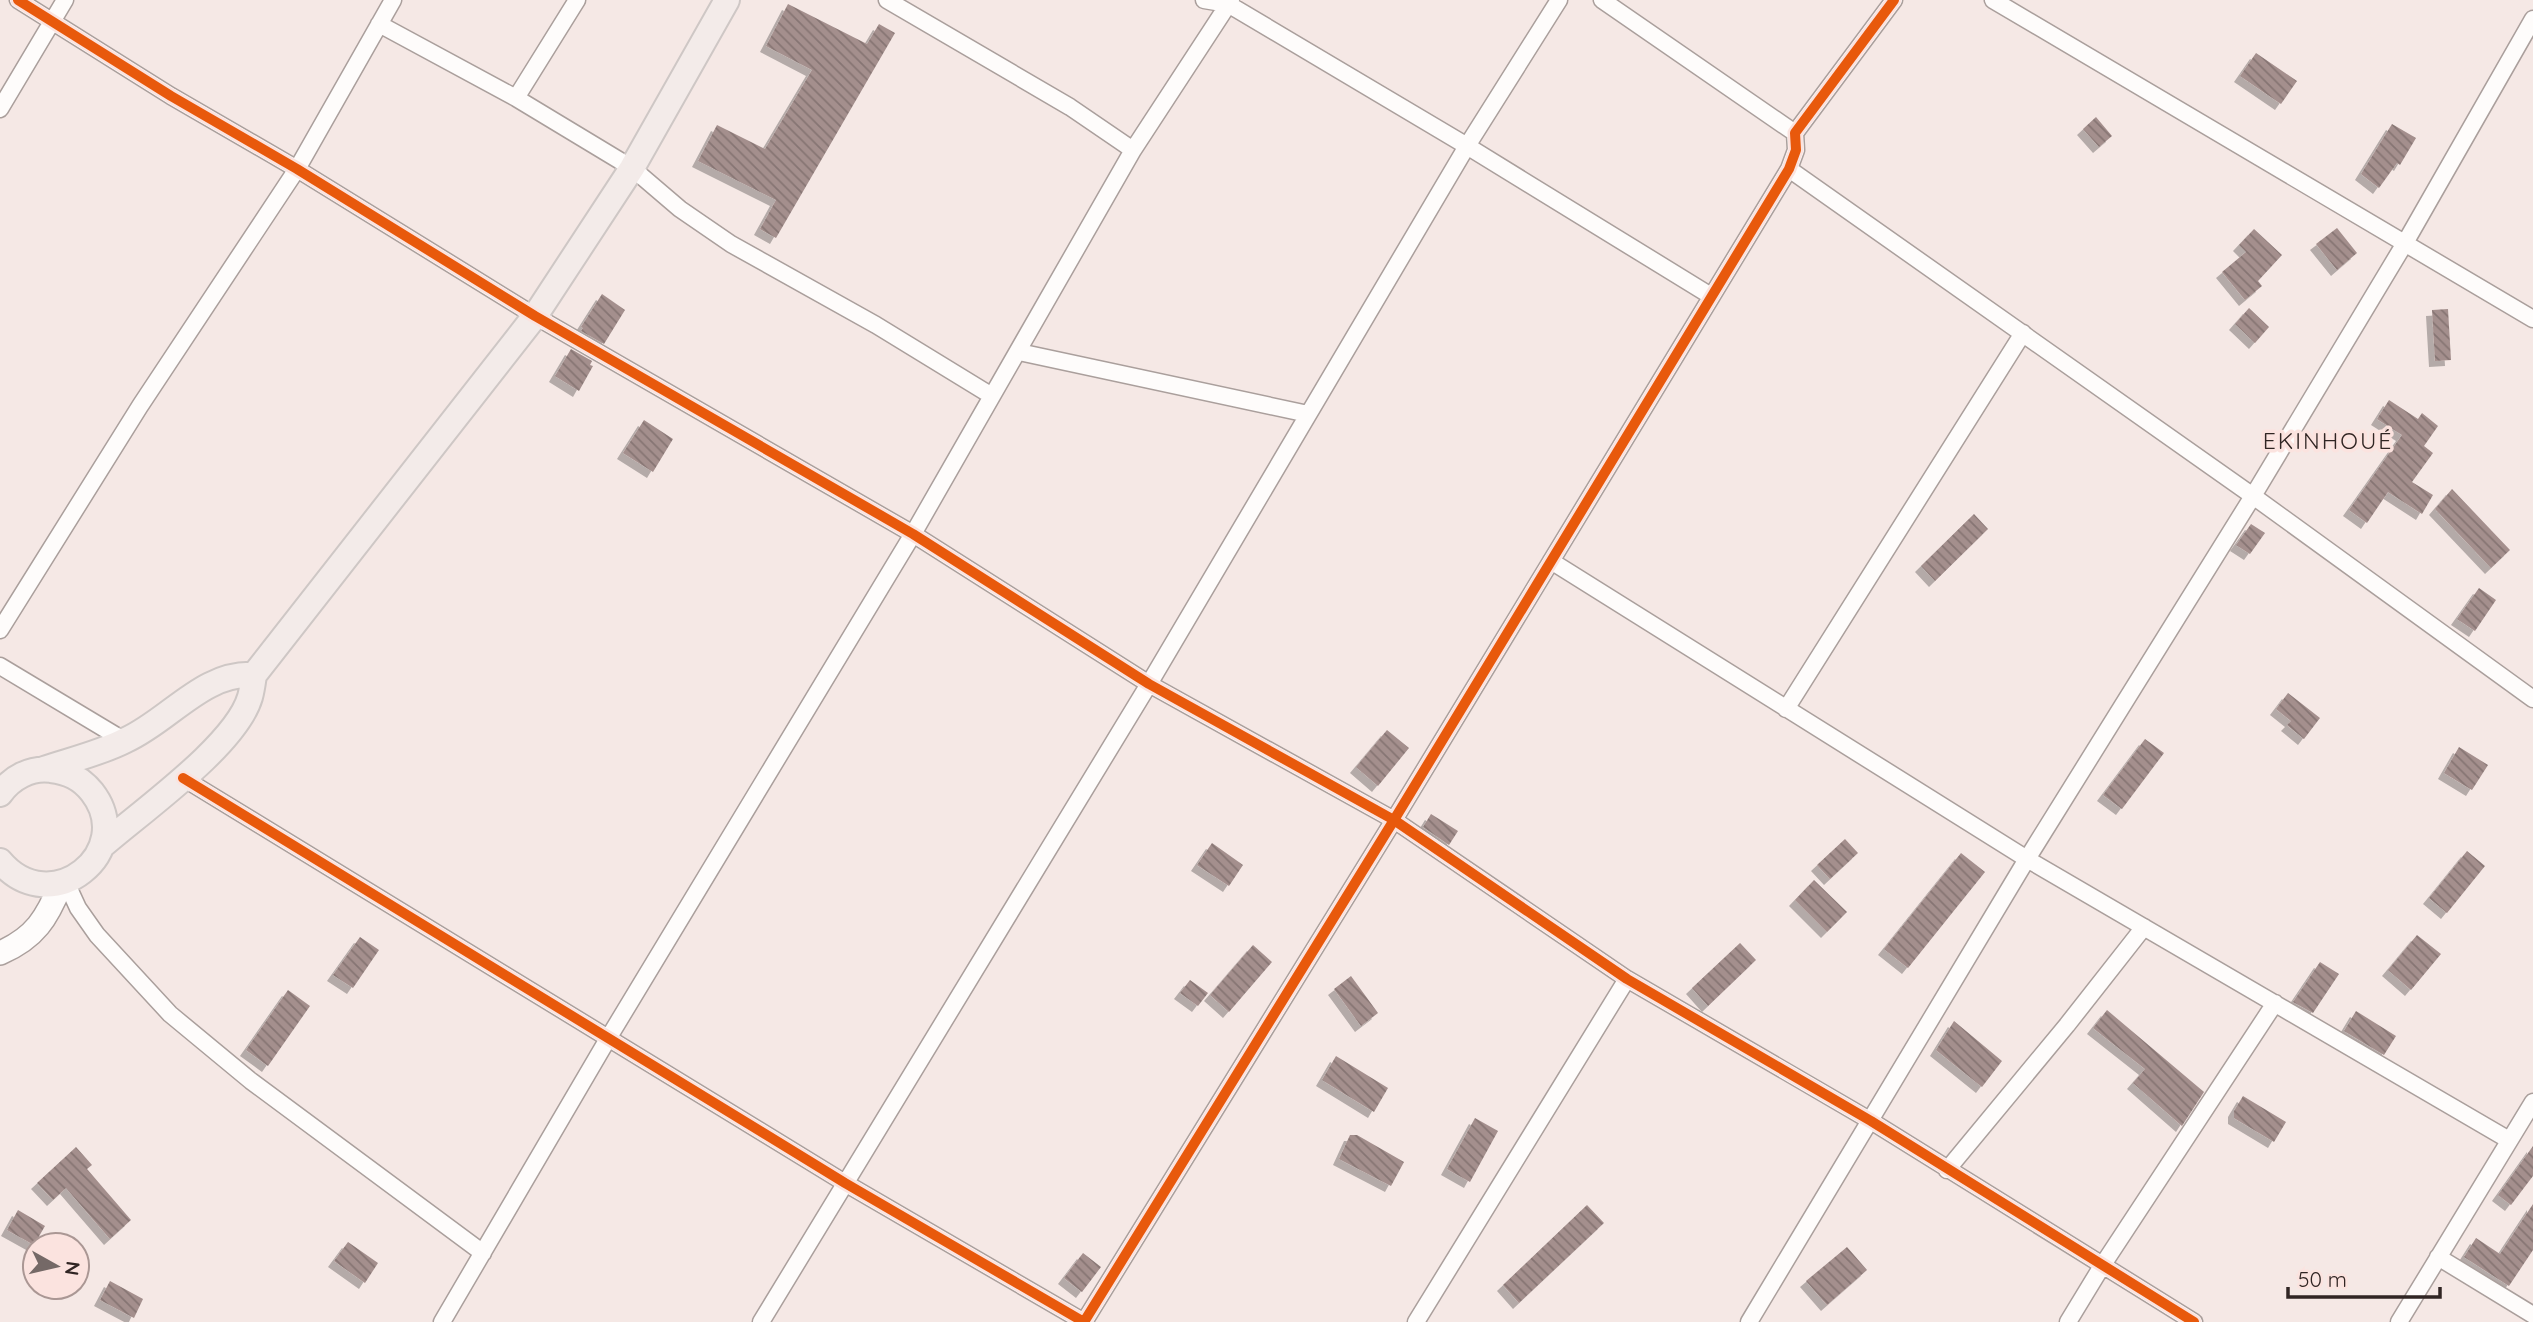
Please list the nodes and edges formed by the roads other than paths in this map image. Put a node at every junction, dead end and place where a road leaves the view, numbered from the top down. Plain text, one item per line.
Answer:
1 (18, 0) edge
2 (65, 0) edge
3 (393, 0) edge
4 (577, 0) edge
5 (727, 0) edge
6 (887, 0) edge
7 (1204, 0) edge
8 (1559, 0) edge
9 (1602, 0) edge
10 (1894, 0) edge
11 (1993, 0) edge
12 (1230, 2) edge
13 (2533, 19) edge
14 (52, 22) junction
15 (379, 24) junction
16 (516, 98) junction
17 (0, 109) edge
18 (1796, 133) junction
19 (1467, 146) junction
20 (1133, 150) junction
21 (297, 169) junction
22 (632, 169) junction
23 (1789, 169) junction
24 (2405, 243) junction
25 (1711, 296) junction
26 (535, 316) junction
27 (2533, 319) edge
28 (2023, 333) junction
29 (1019, 352) junction
30 (992, 396) junction
31 (1308, 414) junction
32 (2253, 496) junction
33 (914, 534) junction
34 (1551, 561) junction
35 (0, 630) edge
36 (0, 666) edge
37 (254, 675) junction
38 (1149, 684) junction
39 (2533, 699) edge
40 (1786, 709) junction
41 (125, 741) junction
42 (34, 771) junction
43 (183, 778) junction
44 (0, 781) edge
45 (0, 794) edge
46 (1394, 820) junction
47 (103, 845) junction
48 (2027, 859) junction
49 (0, 861) edge
50 (64, 883) junction
51 (2144, 927) junction
52 (0, 953) edge
53 (1627, 979) junction
54 (2275, 1003) junction
55 (609, 1037) junction
56 (2530, 1112) edge
57 (1871, 1121) junction
58 (2509, 1140) junction
59 (1947, 1170) junction
60 (845, 1183) junction
61 (483, 1253) junction
62 (2438, 1258) junction
63 (2102, 1266) junction
64 (2533, 1315) edge
65 (442, 1322) edge
66 (761, 1322) edge
67 (1416, 1322) edge
68 (1749, 1322) edge
69 (2068, 1322) edge
70 (2194, 1322) edge
71 (2399, 1322) edge

1 - 14 street
2 - 14 street
3 - 15 street
4 - 16 street
5 - 22 main road
6 - 20 street
7 - 12 street
8 - 19 street
9 - 18 street
10 - 18 street
11 - 24 street
12 - 19 street
12 - 20 street
13 - 24 street
14 - 17 street
14 - 21 street
15 - 16 street
15 - 21 street
16 - 22 street
18 - 23 street
19 - 25 street
19 - 31 street
20 - 29 street
21 - 26 street
21 - 35 street
22 - 26 main road
22 - 30 street
23 - 25 street
23 - 28 street
24 - 27 street
24 - 32 street
25 - 34 street
26 - 33 street
26 - 37 main road
28 - 32 street
28 - 40 street
29 - 30 street
29 - 31 street
30 - 33 street
31 - 38 street
32 - 39 street
32 - 48 street
33 - 38 street
33 - 55 street
34 - 40 street
34 - 46 street
36 - 41 street
37 - 41 main road
37 - 43 main road
38 - 46 street
38 - 60 street
40 - 48 street
41 - 42 main road
42 - 44 main road
42 - 45 main road
42 - 47 main road
43 - 47 main road
43 - 55 street
46 - 53 street
46 - 60 street
47 - 50 main road
48 - 51 street
48 - 57 street
49 - 50 main road
50 - 52 main road
50 - 61 street
51 - 54 street
51 - 59 street
53 - 57 street
53 - 67 street
54 - 58 street
54 - 63 street
55 - 60 street
55 - 61 street
56 - 58 street
57 - 59 street
57 - 68 street
58 - 62 street
59 - 63 street
60 - 66 street
61 - 65 street
62 - 64 street
62 - 71 street
63 - 69 street
63 - 70 street

